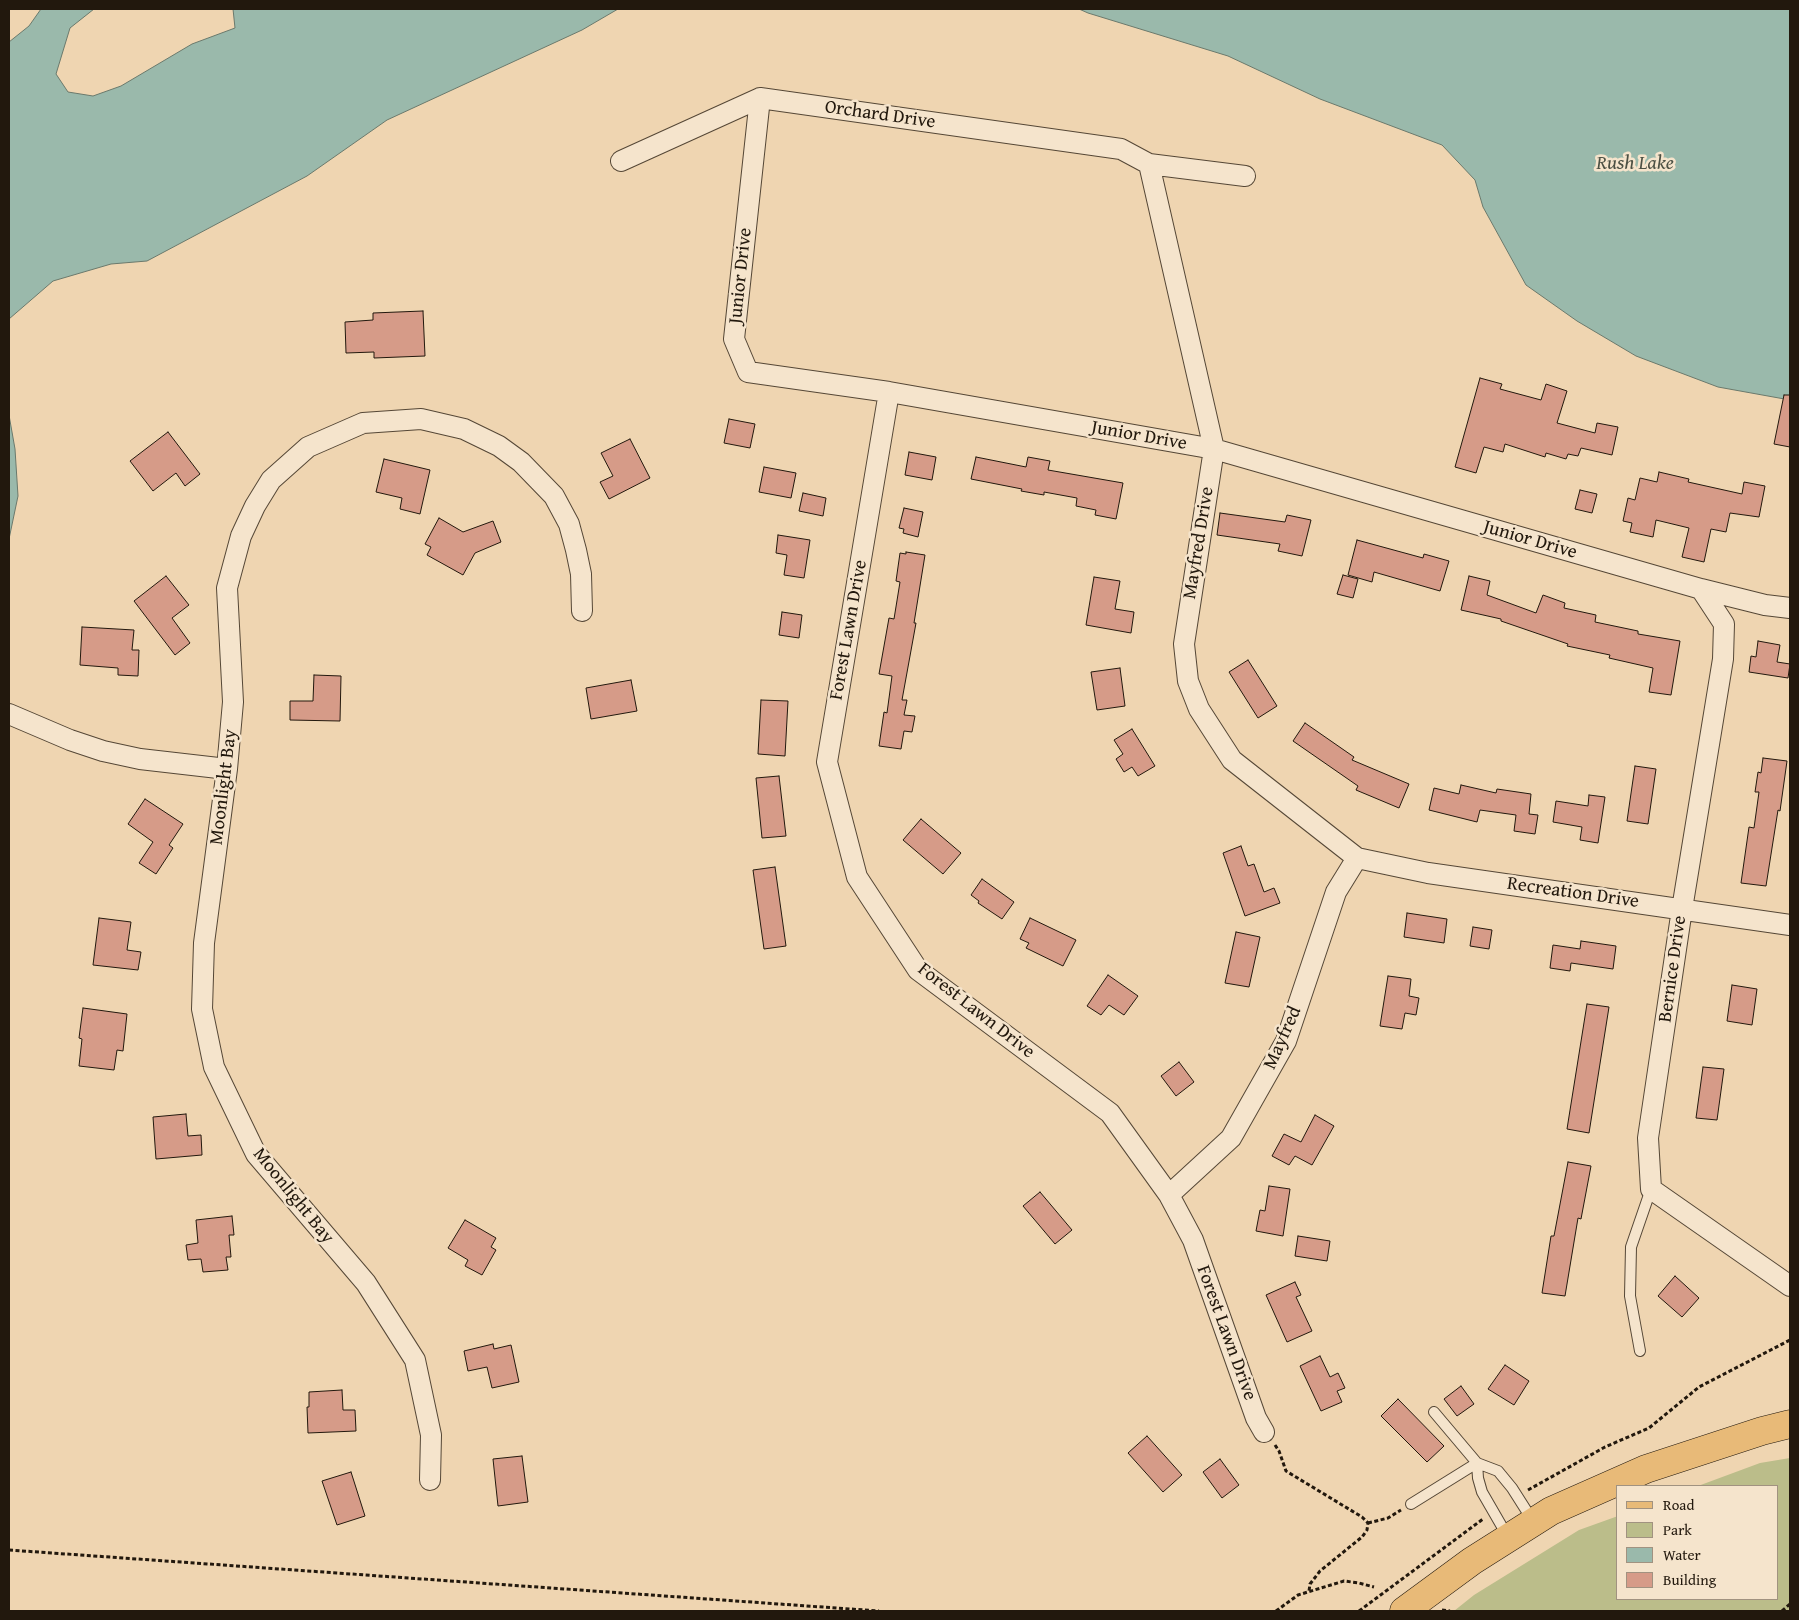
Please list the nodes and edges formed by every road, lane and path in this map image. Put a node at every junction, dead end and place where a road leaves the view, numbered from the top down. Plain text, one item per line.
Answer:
1 (760, 98) junction
2 (621, 161) dead end
3 (1148, 164) junction
4 (1245, 176) dead end
5 (889, 392) junction
6 (1214, 449) junction
7 (1701, 589) junction
8 (1790, 608) edge
9 (582, 611) dead end
10 (9, 714) edge
11 (227, 768) junction
12 (1357, 858) junction
13 (1682, 909) junction
14 (1790, 925) edge
15 (1651, 1189) junction
16 (1169, 1195) junction
17 (1790, 1286) edge
18 (1790, 1340) edge
19 (1640, 1351) dead end
20 (1434, 1412) dead end
21 (1790, 1424) edge
22 (1264, 1432) joint
23 (1477, 1463) junction
24 (430, 1480) dead end
25 (1518, 1497) junction
26 (1411, 1504) joint
27 (1493, 1511) junction
28 (1534, 1522) junction
29 (1368, 1523) junction
30 (1508, 1538) junction
31 (9, 1550) edge
32 (1374, 1587) dead end
33 (1309, 1592) junction
34 (1790, 1604) edge
35 (879, 1611) edge
36 (1276, 1611) edge
37 (1359, 1611) edge
38 (1404, 1611) edge
39 (1782, 1611) edge

1 - 2 street
1 - 3 street, Orchard Drive
1 - 5 street, Junior Drive
3 - 4 street
3 - 6 street, Mayfred Drive
5 - 6 street, Junior Drive
5 - 16 street, Forest Lawn Drive
6 - 7 street, Junior Drive
6 - 12 street, Mayfred Drive
7 - 8 street, Junior Drive
7 - 13 street, Bernice Drive
9 - 11 street, Moonlight Bay
10 - 11 street
11 - 24 street, Moonlight Bay
12 - 13 street, Recreation Drive
12 - 16 street, Mayfred
13 - 14 street, Recreation Drive
13 - 15 street, Bernice Drive
15 - 17 street
15 - 19 lane
16 - 22 street, Forest Lawn Drive
18 - 25 path
20 - 23 lane
21 - 28 main road
22 - 29 path
23 - 25 lane
23 - 26 lane
23 - 27 lane
25 - 28 lane
26 - 29 path
27 - 30 lane
27 - 37 path
28 - 30 main road
29 - 33 path
30 - 38 main road
31 - 35 path
32 - 33 path
33 - 36 path
34 - 39 path

